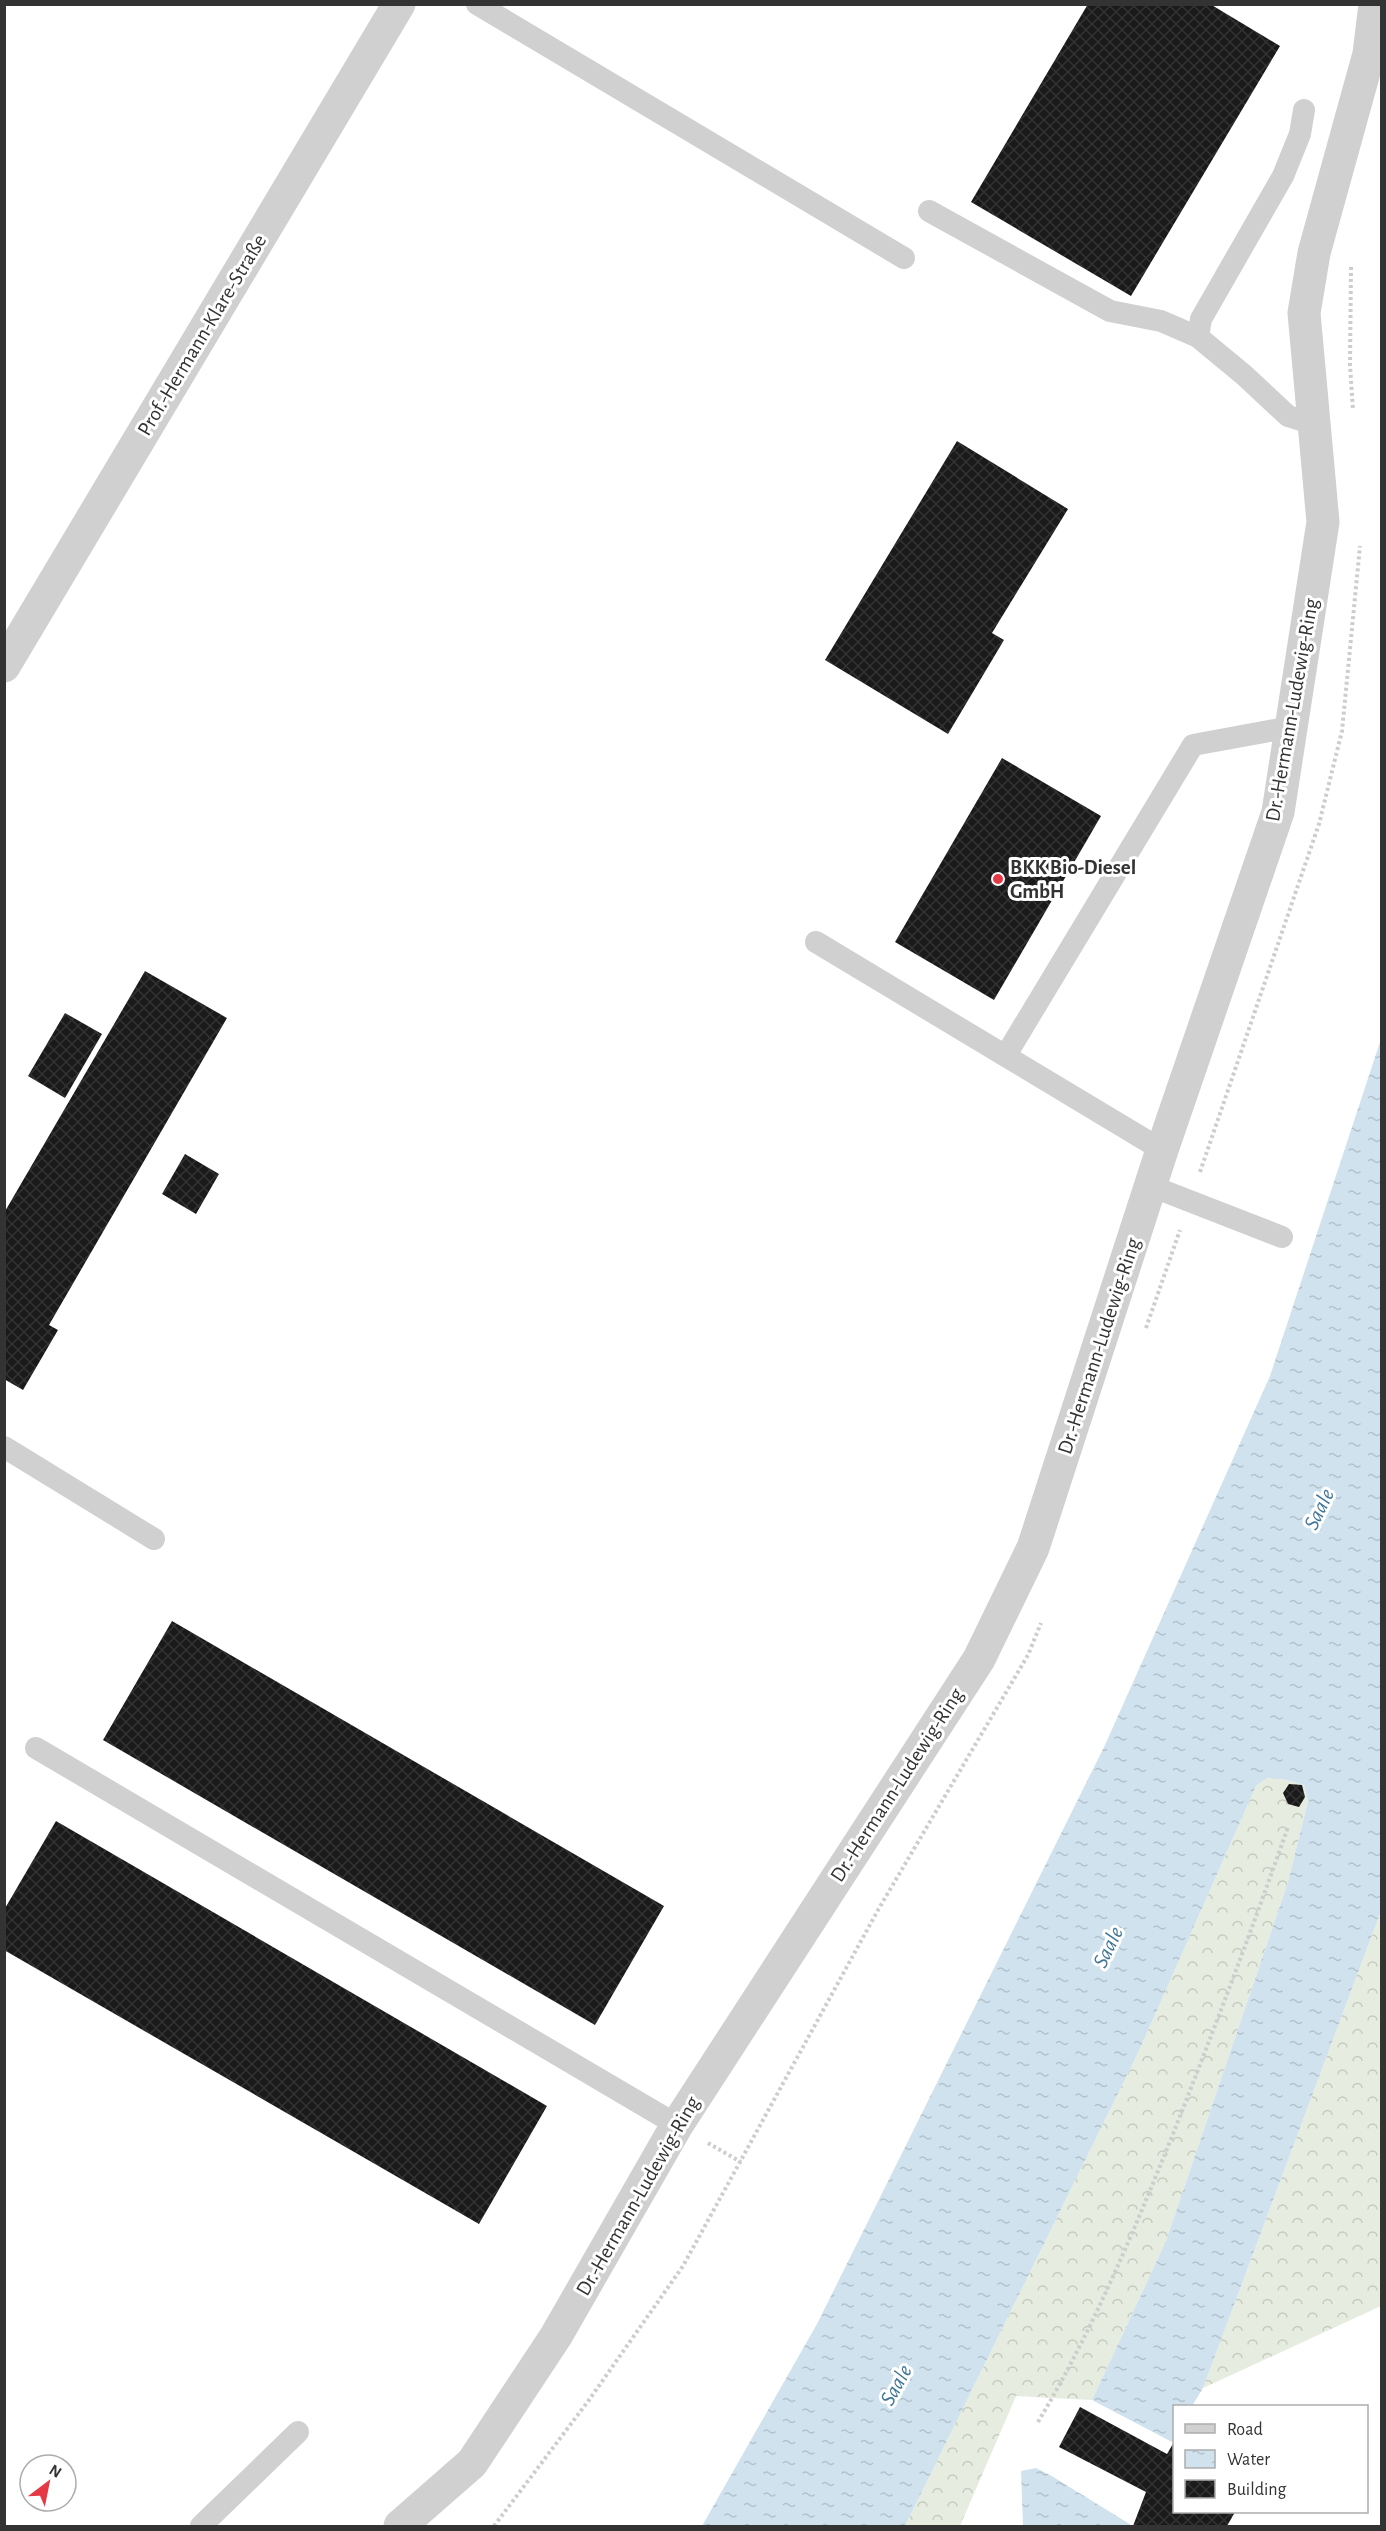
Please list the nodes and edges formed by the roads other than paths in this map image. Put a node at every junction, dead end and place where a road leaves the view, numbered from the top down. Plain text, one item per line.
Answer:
1 (399, 4) edge
2 (477, 4) edge
3 (1375, 4) edge
4 (1304, 110) dead end
5 (929, 211) dead end
6 (904, 258) dead end
7 (1198, 337) junction
8 (1314, 424) junction
9 (4, 666) edge
10 (1291, 727) junction
11 (816, 942) dead end
12 (1006, 1055) junction
13 (1162, 1150) junction
14 (1151, 1186) junction
15 (1282, 1237) dead end
16 (4, 1447) edge
17 (154, 1539) dead end
18 (36, 1748) dead end
19 (677, 2125) junction
20 (298, 2432) dead end
21 (201, 2526) edge
22 (399, 2526) edge

1 - 9 street, Prof.-Hermann-Klare-Straße
2 - 6 lane
3 - 8 street, Dr.-Hermann-Ludewig-Ring
4 - 7 lane
5 - 7 lane
7 - 8 lane
8 - 10 street, Dr.-Hermann-Ludewig-Ring
10 - 12 lane
10 - 13 street, Dr.-Hermann-Ludewig-Ring
11 - 12 lane
12 - 13 lane
13 - 14 street, Dr.-Hermann-Ludewig-Ring
14 - 15 lane
14 - 19 street, Dr.-Hermann-Ludewig-Ring
16 - 17 lane
18 - 19 lane
19 - 22 street, Dr.-Hermann-Ludewig-Ring
20 - 21 lane

